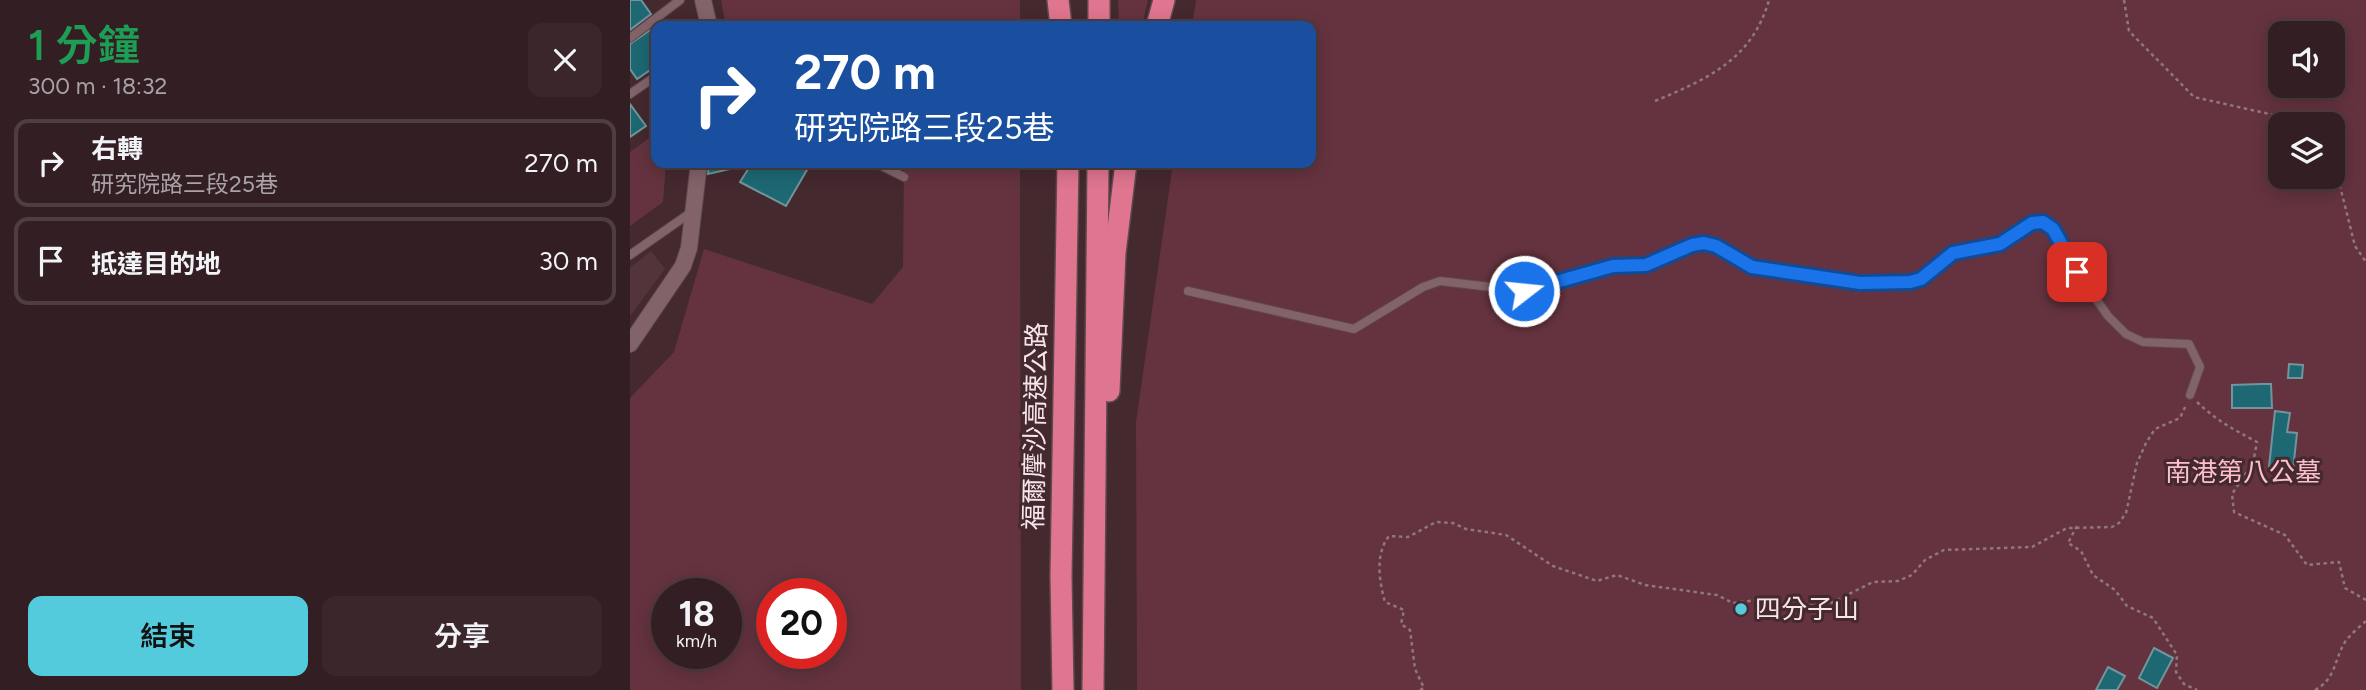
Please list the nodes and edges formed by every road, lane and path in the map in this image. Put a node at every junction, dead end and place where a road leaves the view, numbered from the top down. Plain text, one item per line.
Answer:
1 (680, 0) edge
2 (703, 0) edge
3 (1058, 0) edge
4 (1070, 0) edge
5 (1099, 0) edge
6 (1164, 0) edge
7 (1769, 0) edge
8 (2124, 0) edge
9 (652, 21) edge
10 (708, 21) edge
11 (1060, 21) edge
12 (1070, 21) edge
13 (1099, 21) edge
14 (1158, 21) edge
15 (651, 22) edge
16 (630, 38) edge
17 (651, 79) edge
18 (630, 94) edge
19 (1655, 101) dead end
20 (2268, 114) edge
21 (698, 168) edge
22 (886, 168) edge
23 (1068, 168) edge
24 (1098, 168) edge
25 (1125, 168) edge
26 (904, 177) dead end
27 (2341, 189) edge
28 (693, 211) junction
29 (630, 256) edge
30 (2366, 262) edge
31 (1188, 291) dead end
32 (633, 334) edge
33 (2190, 395) junction
34 (2077, 526) junction
35 (1094, 554) junction
36 (2366, 600) edge
37 (2366, 621) edge
38 (1063, 690) edge
39 (1093, 690) edge
40 (1420, 690) edge
41 (2197, 690) edge
42 (2315, 690) edge

1 - 9 lane
2 - 10 street
3 - 11 highway
4 - 12 highway
5 - 13 highway
6 - 14 highway
7 - 19 path
8 - 20 path
15 - 16 lane
17 - 18 lane
21 - 28 street
22 - 26 lane
23 - 38 highway, 福爾摩沙高速公路
24 - 35 highway
25 - 35 highway
27 - 30 path
28 - 29 lane
28 - 32 street
31 - 33 lane
33 - 34 path
33 - 36 path
34 - 40 path
34 - 41 path
35 - 39 highway
37 - 42 path

